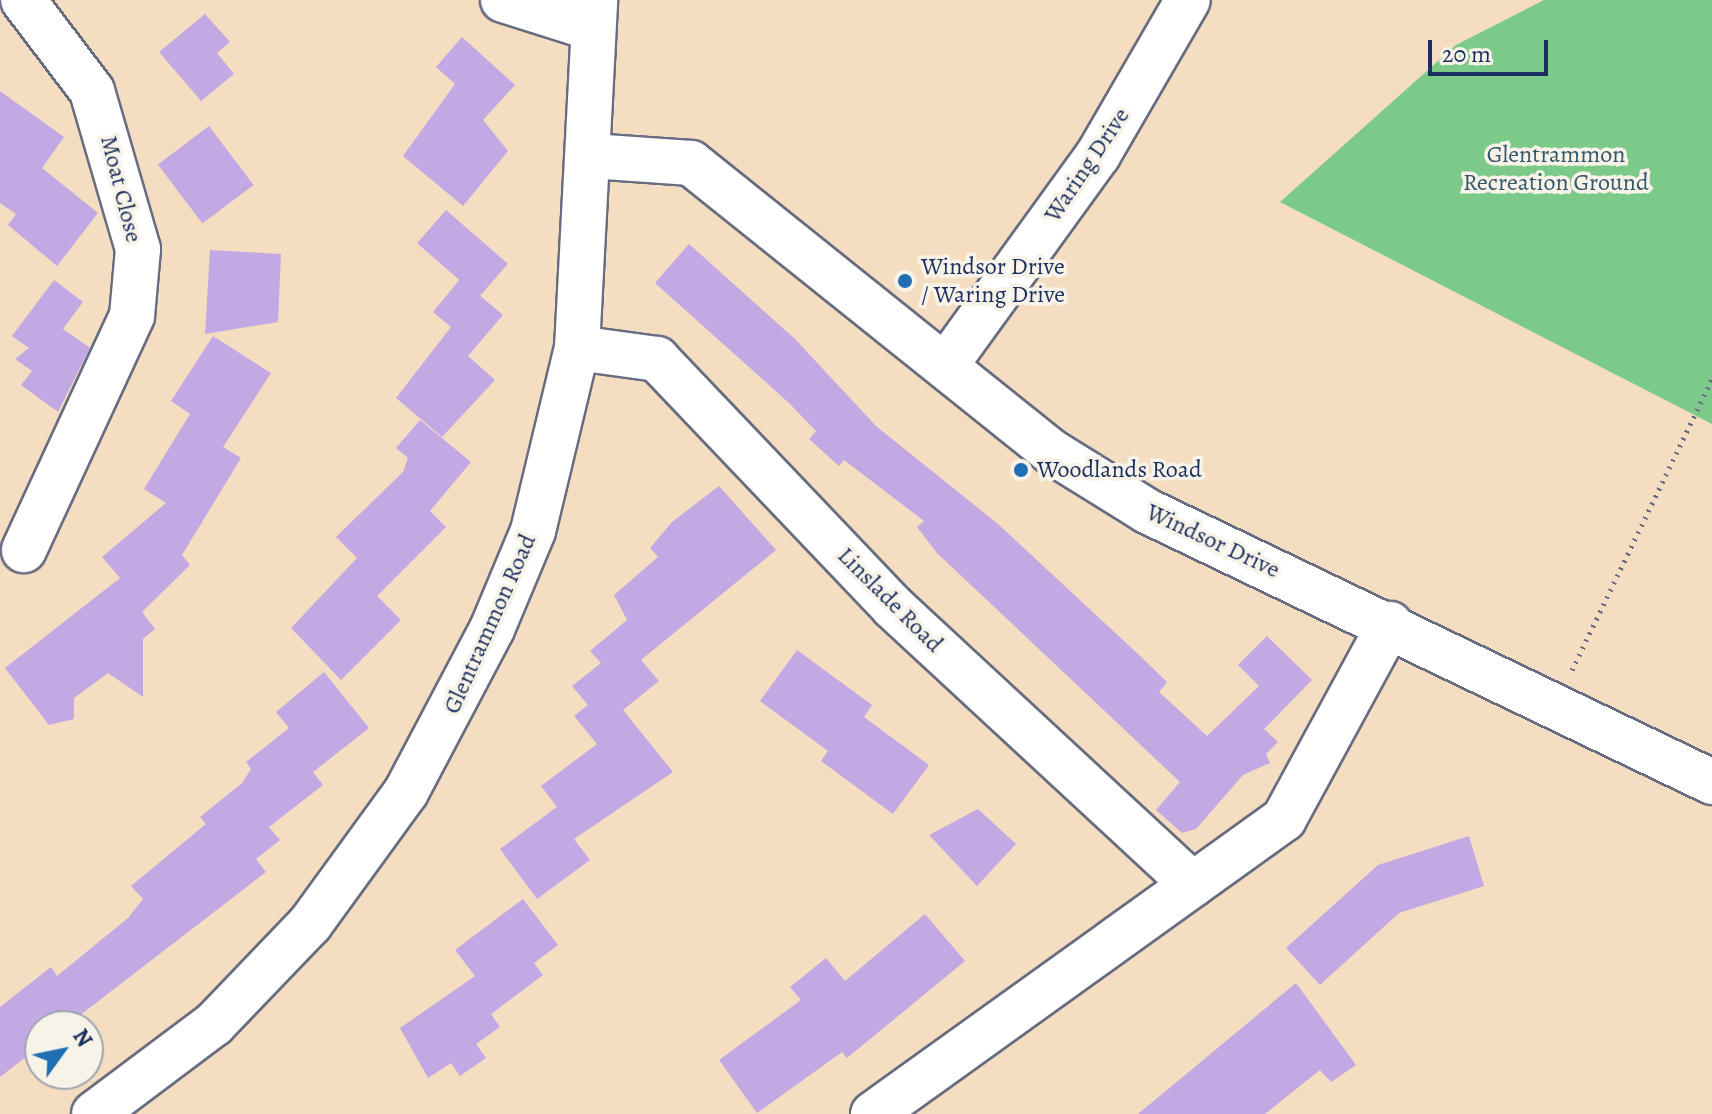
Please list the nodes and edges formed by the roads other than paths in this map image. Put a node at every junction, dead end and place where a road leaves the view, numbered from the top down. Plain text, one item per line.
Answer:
1 (23, 0) edge
2 (503, 0) edge
3 (1188, 0) edge
4 (594, 14) edge
5 (591, 156) junction
6 (577, 348) junction
7 (948, 362) junction
8 (24, 550) dead end
9 (1390, 624) junction
10 (1712, 782) edge
11 (1193, 885) junction
12 (94, 1114) edge
13 (873, 1114) edge

1 - 8 street, Moat Close
2 - 4 street
3 - 7 street, Waring Drive
4 - 5 street, Glentrammon Road
5 - 6 street, Glentrammon Road
5 - 7 street, Windsor Drive
6 - 11 street, Linslade Road
6 - 12 street, Glentrammon Road
7 - 9 street, Windsor Drive
9 - 10 street, Windsor Drive
9 - 11 street
11 - 13 street

